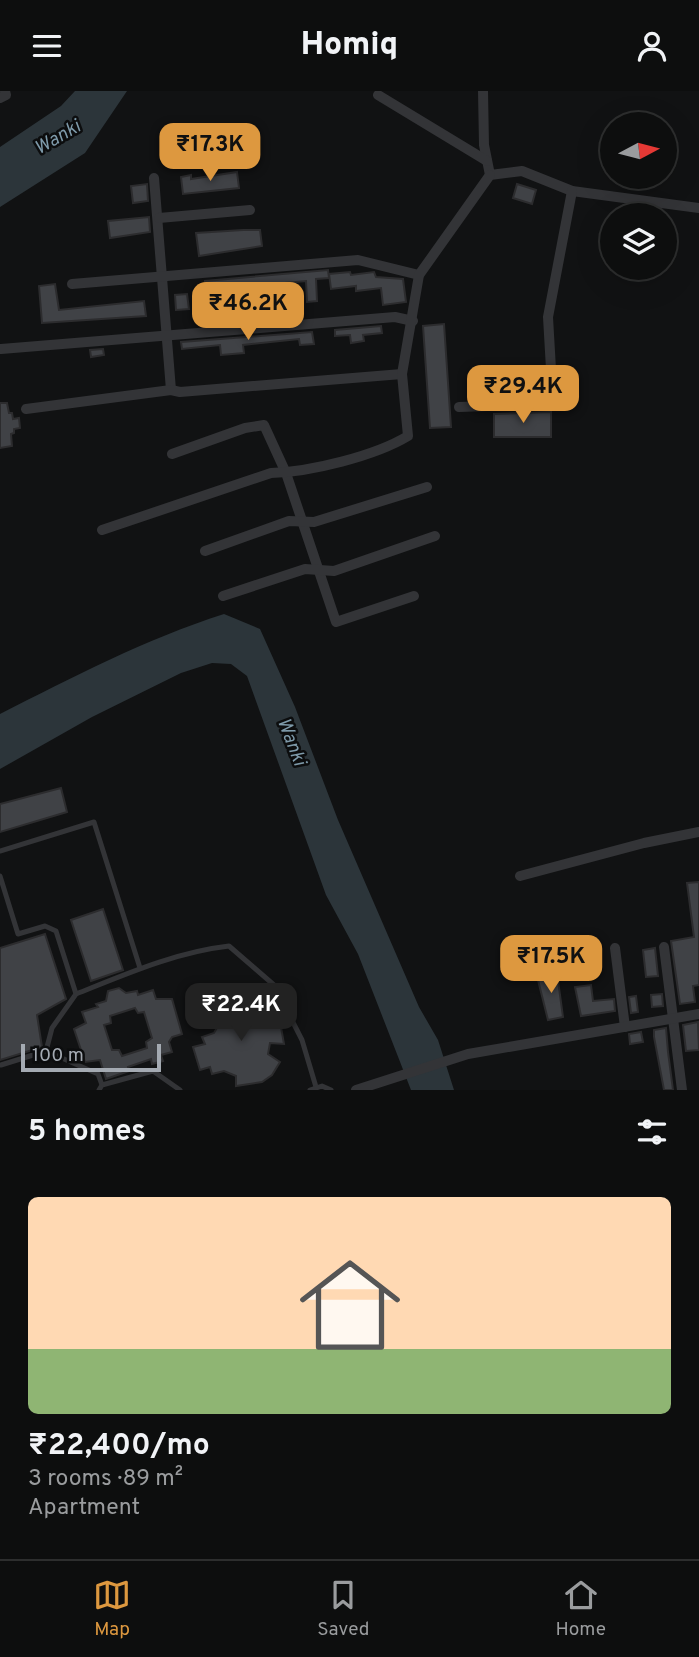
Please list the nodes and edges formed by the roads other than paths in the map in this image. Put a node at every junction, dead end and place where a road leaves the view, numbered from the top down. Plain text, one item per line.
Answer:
1 (5, 91) edge
2 (483, 91) edge
3 (379, 95) dead end
4 (0, 97) edge
5 (487, 161) junction
6 (490, 175) junction
7 (154, 178) dead end
8 (572, 191) junction
9 (699, 208) edge
10 (250, 210) dead end
11 (159, 218) junction
12 (163, 275) junction
13 (419, 275) junction
14 (72, 284) dead end
15 (413, 321) junction
16 (167, 334) junction
17 (2, 349) edge
18 (402, 373) junction
19 (172, 390) junction
20 (459, 407) dead end
21 (26, 409) dead end
22 (172, 454) dead end
23 (286, 473) junction
24 (427, 487) dead end
25 (302, 521) junction
26 (102, 530) dead end
27 (435, 535) dead end
28 (205, 551) dead end
29 (318, 570) junction
30 (223, 596) dead end
31 (414, 596) dead end
32 (699, 832) edge
33 (0, 851) edge
34 (0, 876) edge
35 (520, 876) dead end
36 (664, 947) dead end
37 (615, 948) dead end
38 (140, 968) junction
39 (76, 994) junction
40 (699, 1014) edge
41 (672, 1019) junction
42 (625, 1027) junction
43 (47, 1051) junction
44 (1, 1065) edge
45 (101, 1087) edge
46 (313, 1088) edge
47 (180, 1090) edge
48 (331, 1090) edge
49 (356, 1090) edge
50 (682, 1090) edge

1 - 4 street
2 - 5 street
3 - 5 street
5 - 6 street
6 - 8 street
6 - 13 street
7 - 11 street
8 - 9 street
8 - 20 street
10 - 11 street
11 - 12 street
12 - 13 street
12 - 14 street
12 - 16 street
13 - 15 street
15 - 16 street
15 - 18 street
16 - 17 street
16 - 19 street
18 - 19 street
18 - 23 street
19 - 21 street
22 - 23 street
23 - 25 street
23 - 26 street
24 - 25 street
25 - 28 street
25 - 29 street
27 - 29 street
29 - 30 street
29 - 31 street
32 - 35 street
33 - 38 lane
34 - 39 lane
36 - 41 street
37 - 42 street
38 - 39 lane
38 - 46 lane
39 - 43 lane
40 - 41 street
41 - 42 street
41 - 50 street
42 - 49 street
43 - 44 lane
43 - 45 lane
45 - 47 lane
46 - 48 lane

